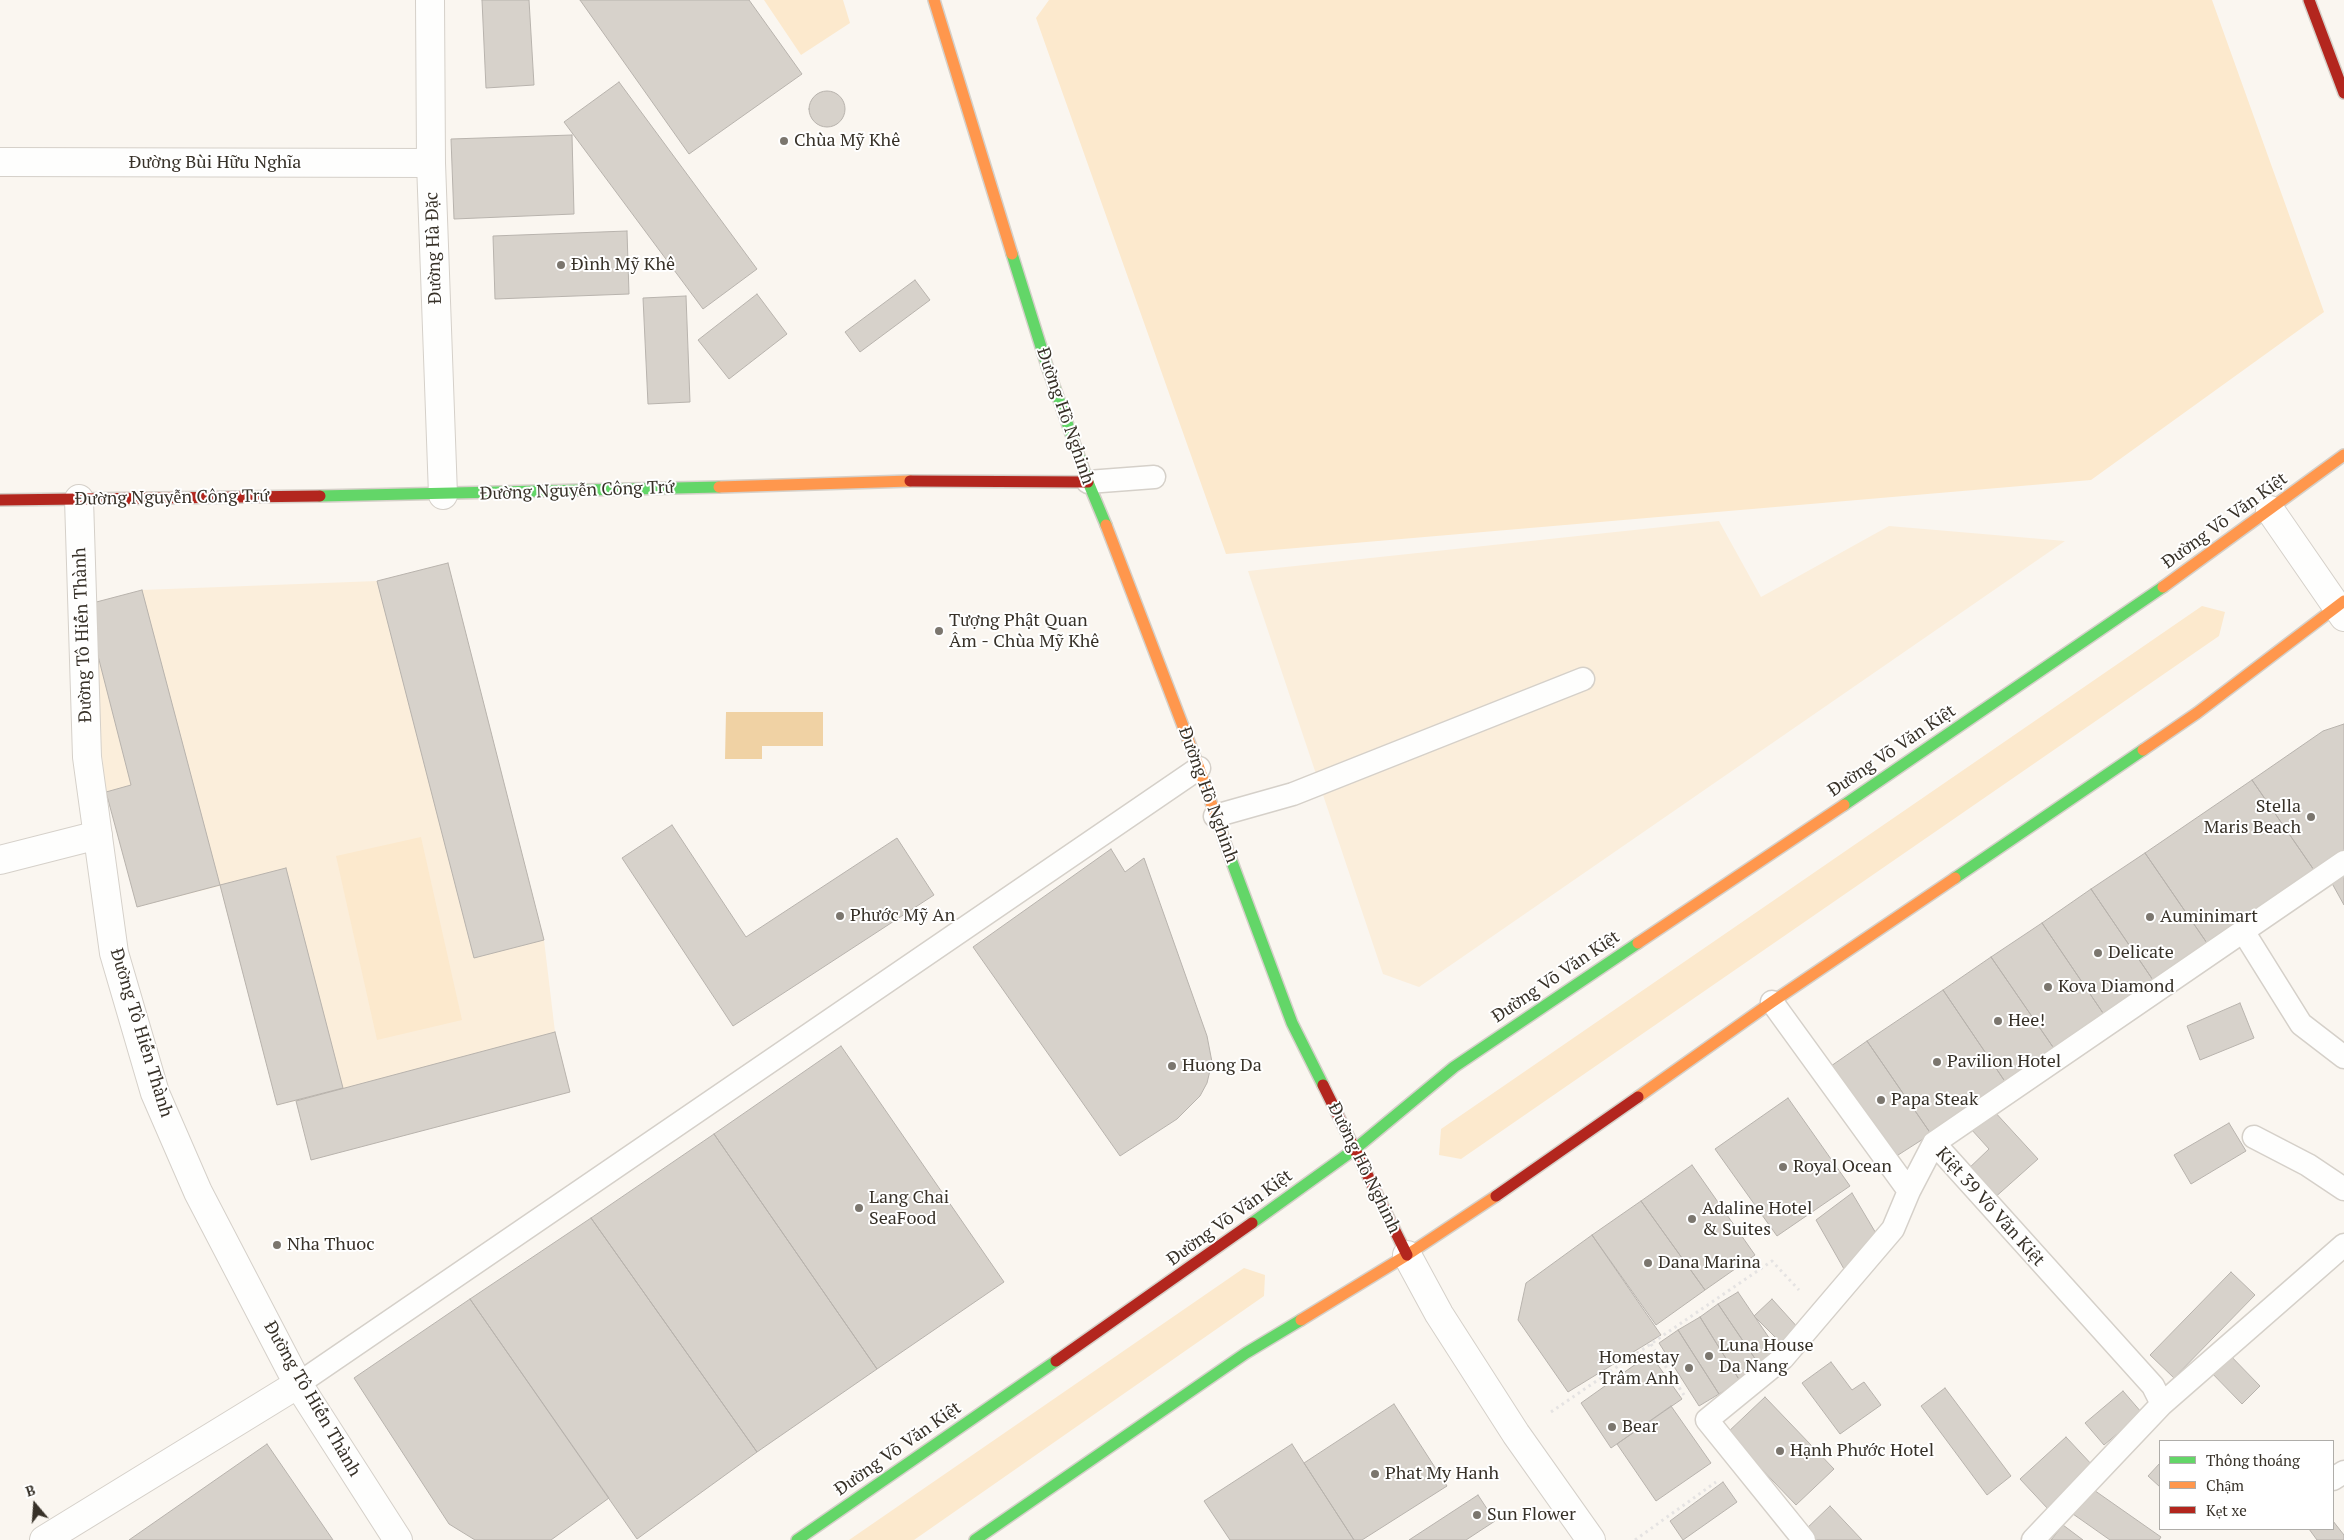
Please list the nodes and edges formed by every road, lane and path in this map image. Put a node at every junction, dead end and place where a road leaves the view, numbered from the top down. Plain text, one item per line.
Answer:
1 (430, 0) edge
2 (934, 0) edge
3 (2309, 0) edge
4 (2344, 93) edge
5 (0, 162) edge
6 (431, 163) junction
7 (2344, 455) edge
8 (1154, 477) dead end
9 (1088, 482) junction
10 (443, 495) junction
11 (79, 499) junction
12 (0, 500) edge
13 (2270, 510) junction
14 (2342, 608) edge
15 (1583, 679) dead end
16 (1200, 768) junction
17 (1215, 816) junction
18 (98, 836) junction
19 (0, 860) edge
20 (2344, 862) edge
21 (2243, 931) junction
22 (1772, 1002) junction
23 (2344, 1057) edge
24 (2254, 1137) dead end
25 (1934, 1143) junction
26 (1355, 1149) junction
27 (2344, 1189) edge
28 (1909, 1191) junction
29 (2344, 1245) edge
30 (1407, 1255) junction
31 (1821, 1315) junction
32 (1651, 1344) junction
33 (298, 1384) junction
34 (2162, 1404) junction
35 (1551, 1412) dead end
36 (1707, 1420) junction
37 (1720, 1480) dead end
38 (44, 1540) edge
39 (398, 1540) edge
40 (797, 1540) edge
41 (974, 1540) edge
42 (1591, 1540) edge
43 (1635, 1540) edge
44 (1804, 1540) edge
45 (2033, 1540) edge

1 - 6 street, Đường Hà Đặc
2 - 9 main road, Đường Hồ Nghinh
3 - 4 main road
5 - 6 street, Đường Bùi Hữu Nghĩa
6 - 10 street, Đường Hà Đặc
7 - 13 main road, Đường Võ Văn Kiệt
8 - 9 lane, Đường Nguyễn Công Trứ
9 - 10 main road, Đường Nguyễn Công Trứ
9 - 16 main road, Đường Hồ Nghinh
10 - 11 main road, Đường Nguyễn Công Trứ
11 - 12 main road, Đường Nguyễn Công Trứ
11 - 18 street, Đường Tô Hiến Thành
13 - 14 street
13 - 26 main road, Đường Võ Văn Kiệt
14 - 22 main road
15 - 17 lane
16 - 17 main road, Đường Hồ Nghinh
16 - 33 lane
17 - 26 main road, Đường Hồ Nghinh
18 - 19 street
18 - 33 street, Đường Tô Hiến Thành
20 - 21 lane
21 - 23 lane
21 - 25 lane
22 - 28 lane
22 - 30 main road
24 - 27 lane
25 - 28 lane, Kiệt 39 Võ Văn Kiệt
25 - 34 lane, Kiệt 39 Võ Văn Kiệt
26 - 30 main road, Đường Hồ Nghinh
26 - 40 main road, Đường Võ Văn Kiệt
28 - 31 lane, Kiệt 39 Võ Văn Kiệt
29 - 34 lane
30 - 41 main road
30 - 42 street, Đường Hồ Nghinh
31 - 32 path
31 - 36 lane, Kiệt 39 Võ Văn Kiệt
32 - 35 path
32 - 36 path
33 - 38 street
33 - 39 street, Đường Tô Hiến Thành
34 - 45 lane
36 - 44 lane
37 - 43 path

